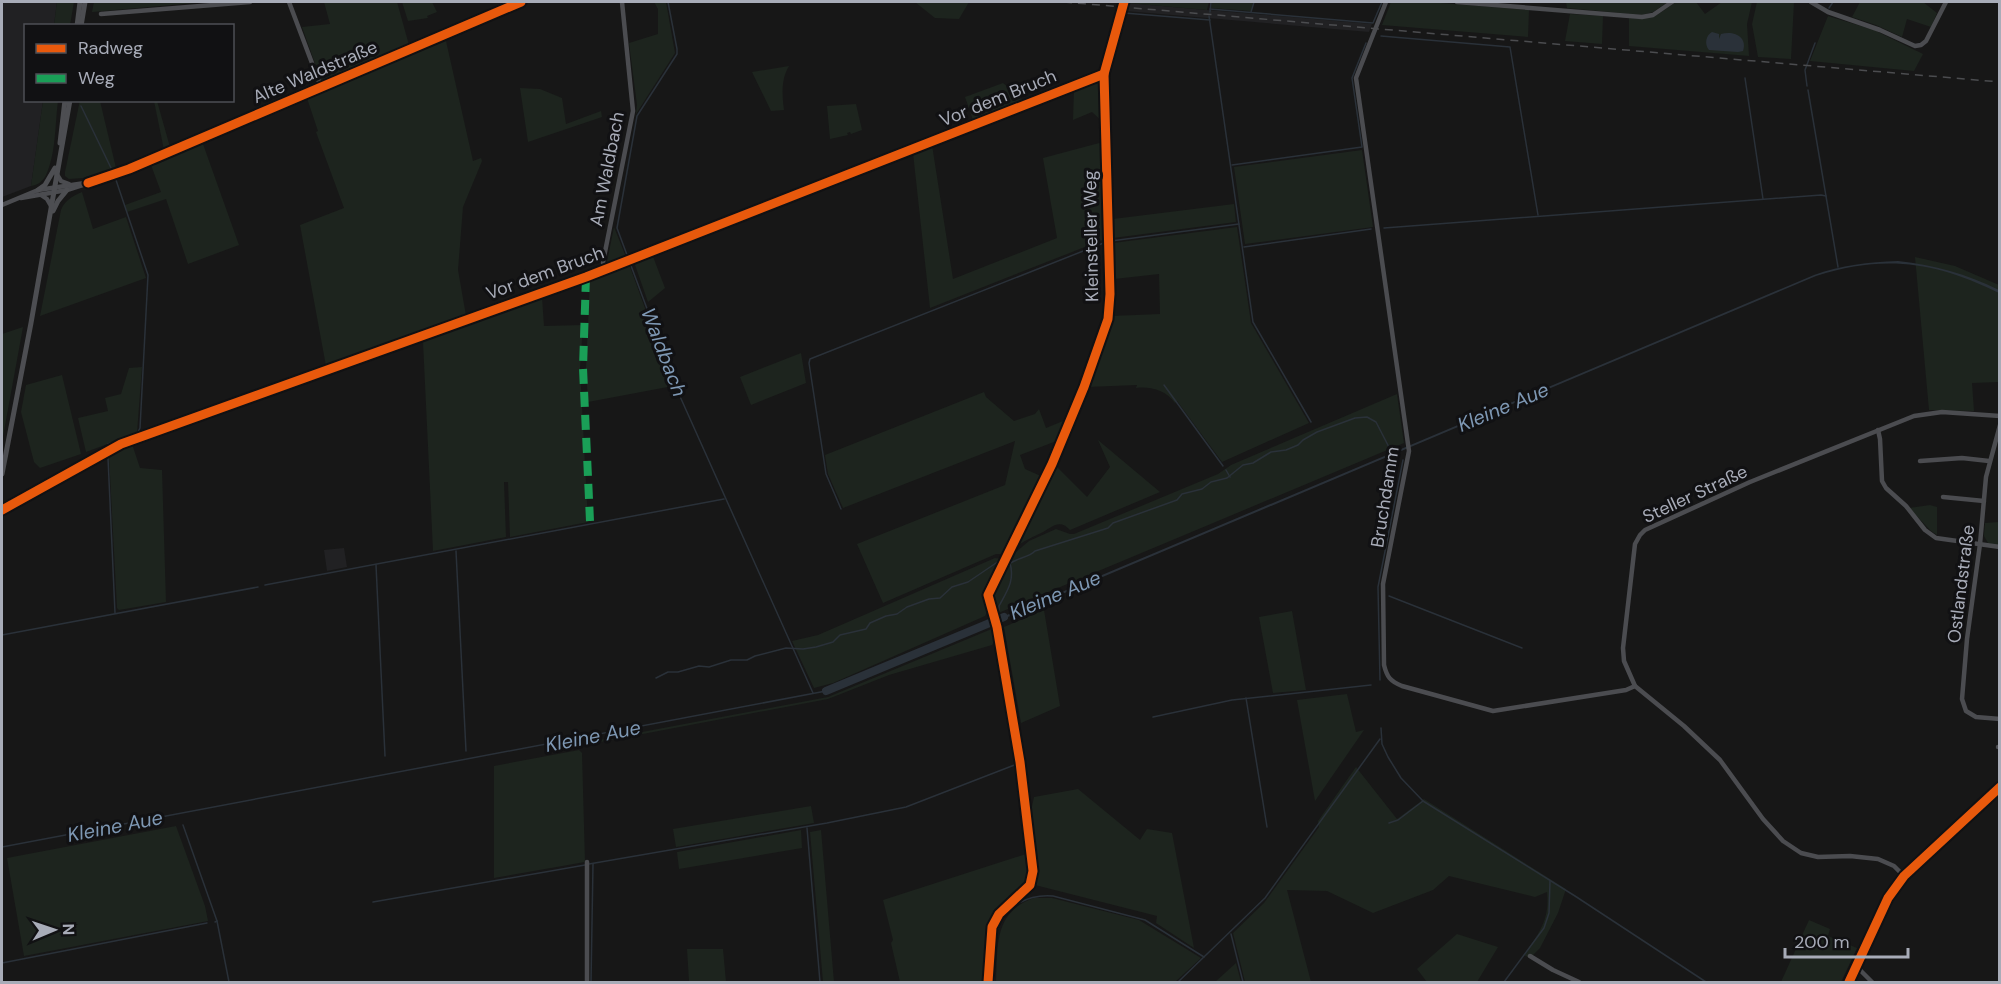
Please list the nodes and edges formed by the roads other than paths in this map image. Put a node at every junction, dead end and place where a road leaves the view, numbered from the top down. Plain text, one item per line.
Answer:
1 (82, 2) edge
2 (240, 2) edge
3 (250, 2) edge
4 (289, 2) edge
5 (521, 2) edge
6 (622, 2) edge
7 (1124, 2) edge
8 (1386, 2) edge
9 (1457, 2) edge
10 (1672, 2) edge
11 (1811, 2) edge
12 (1946, 2) edge
13 (101, 14) dead end
14 (79, 24) edge
15 (1104, 74) junction
16 (321, 87) junction
17 (68, 102) edge
18 (58, 161) junction
19 (56, 172) junction
20 (68, 187) junction
21 (54, 190) junction
22 (39, 193) junction
23 (2, 205) edge
24 (51, 206) junction
25 (49, 218) junction
26 (604, 270) junction
27 (2000, 416) edge
28 (2000, 425) edge
29 (1878, 430) junction
30 (1920, 461) dead end
31 (1989, 461) junction
32 (2, 474) edge
33 (1943, 497) dead end
34 (1984, 501) junction
35 (2, 510) edge
36 (1980, 544) junction
37 (2000, 547) edge
38 (1005, 560) dead end
39 (1635, 686) junction
40 (2000, 719) edge
41 (2000, 787) edge
42 (588, 865) dead end
43 (1904, 876) junction
44 (1530, 956) dead end
45 (1856, 966) junction
46 (587, 982) edge
47 (1579, 982) edge
48 (1849, 982) edge
49 (1872, 982) edge

1 - 14 main road
2 - 3 street
2 - 13 street
4 - 16 street
5 - 16 street, Alte Waldstraße
6 - 26 street, Am Waldbach
7 - 15 street, Kleinsteller Weg
8 - 39 street, Bruchdamm
9 - 10 street
11 - 12 street
15 - 26 street, Vor dem Bruch
15 - 38 street, Kleinsteller Weg
16 - 20 street, Alte Waldstraße
17 - 18 main road
18 - 19 main road
18 - 22 main road
19 - 20 street
19 - 21 main road
20 - 21 street, Alte Waldstraße
20 - 25 main road
21 - 22 street, Alte Waldstraße
21 - 24 main road
22 - 23 street, Alte Waldstraße
22 - 24 street
24 - 25 main road
25 - 32 main road
26 - 35 street, Vor dem Bruch
27 - 29 street, Steller Straße
28 - 31 street, Ostlandstraße
29 - 36 street
29 - 39 street, Steller Straße
30 - 31 street
31 - 34 street, Ostlandstraße
33 - 34 street
34 - 36 street, Ostlandstraße
36 - 37 street
36 - 40 street, Ostlandstraße
39 - 43 street, Steller Straße
41 - 43 main road
42 - 46 street
43 - 45 main road
44 - 47 street
45 - 48 main road
45 - 49 street

